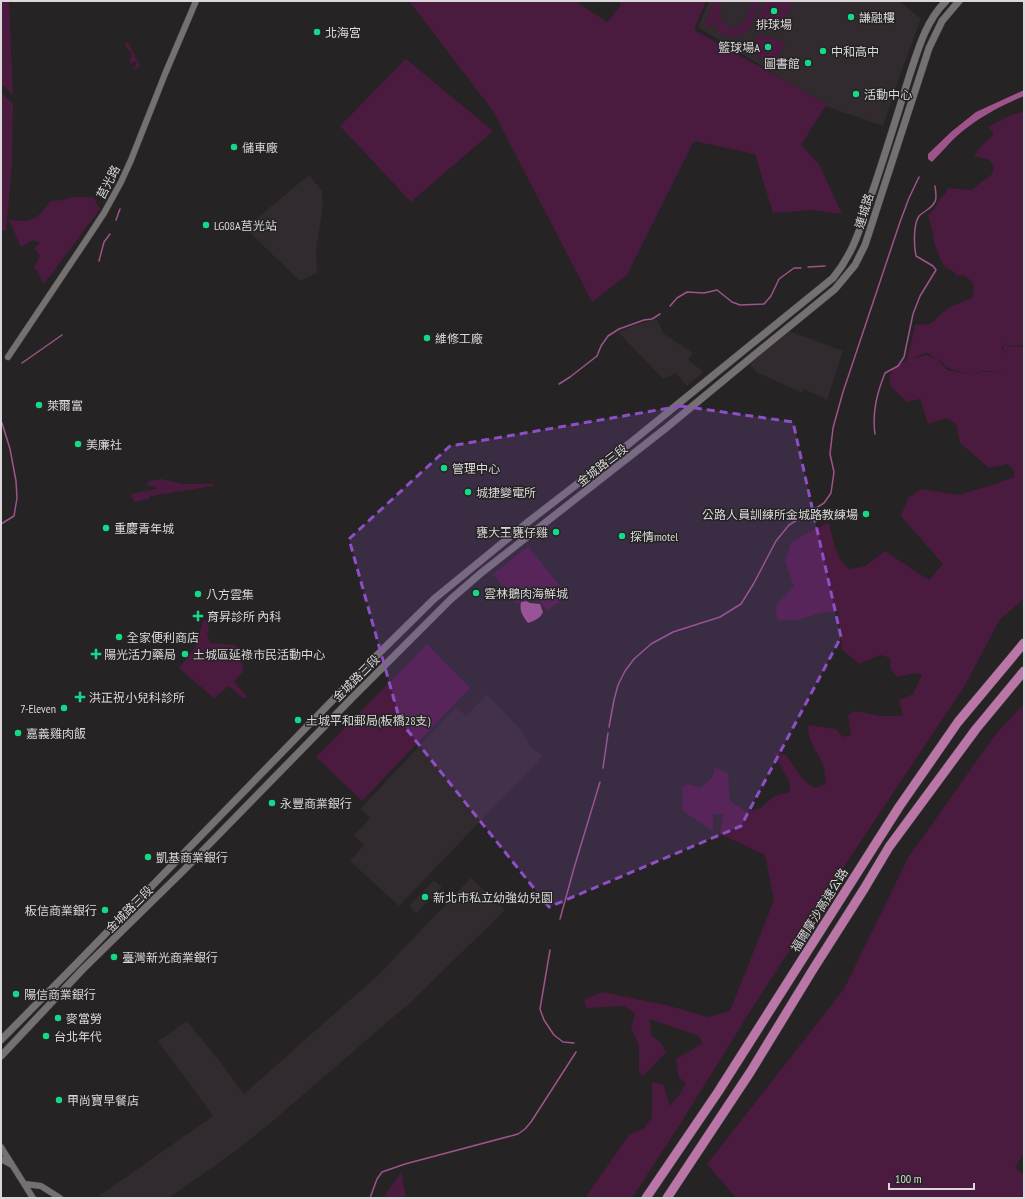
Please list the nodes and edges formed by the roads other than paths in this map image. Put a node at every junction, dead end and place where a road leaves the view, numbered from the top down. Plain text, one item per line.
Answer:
1 (196, 1) edge
2 (946, 1) edge
3 (959, 1) edge
4 (8, 357) dead end
5 (716, 373) joint
6 (722, 382) joint
7 (1024, 643) edge
8 (1024, 671) edge
9 (1, 1040) edge
10 (1, 1056) edge
11 (1, 1147) edge
12 (1, 1159) edge
13 (15, 1167) junction
14 (25, 1184) junction
15 (33, 1198) edge
16 (60, 1198) edge
17 (646, 1198) edge
18 (667, 1198) edge

1 - 4 street, 莒光路
2 - 5 main road, 連城路
3 - 6 main road, 連城路
5 - 9 main road, 金城路三段
6 - 10 main road, 金城路三段
7 - 17 highway, 福爾摩沙高速公路
8 - 18 highway
11 - 13 street
12 - 13 street
13 - 14 street
14 - 15 street
14 - 16 street

